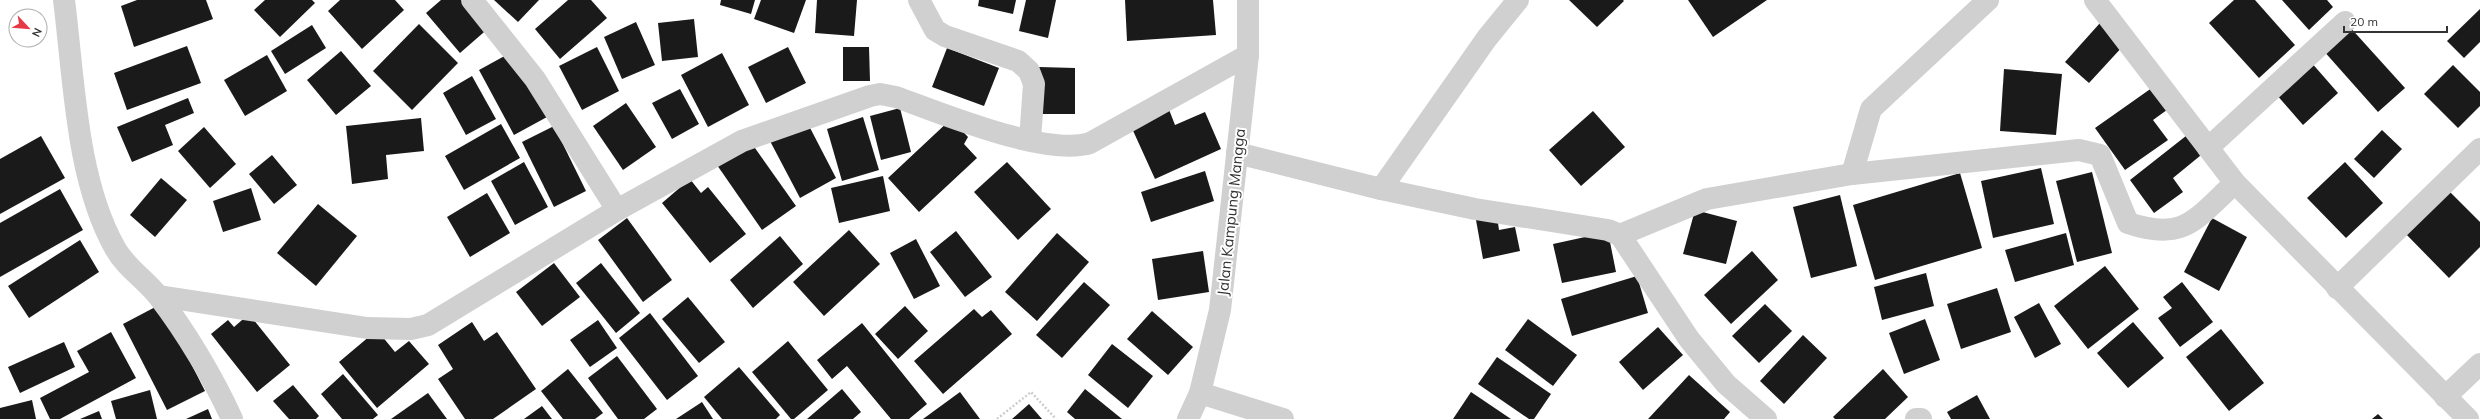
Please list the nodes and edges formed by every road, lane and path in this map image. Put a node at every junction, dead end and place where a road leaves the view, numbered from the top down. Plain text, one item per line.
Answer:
1 (64, 0) edge
2 (472, 0) edge
3 (919, 0) edge
4 (1248, 0) edge
5 (1518, 0) edge
6 (1988, 0) edge
7 (2095, 0) edge
8 (2345, 22) dead end
9 (1248, 55) junction
10 (1030, 140) junction
11 (2208, 148) junction
12 (2480, 149) edge
13 (1237, 153) junction
14 (1852, 174) junction
15 (2235, 183) junction
16 (1381, 188) junction
17 (618, 210) junction
18 (1620, 235) junction
19 (2337, 288) junction
20 (159, 296) junction
21 (2480, 364) edge
22 (1200, 393) junction
23 (2445, 398) junction
24 (232, 419) edge
25 (997, 419) edge
26 (1056, 419) edge
27 (1188, 419) edge
28 (1283, 419) edge
29 (1766, 419) edge
30 (1916, 419) edge
31 (1921, 419) edge
32 (2468, 419) edge

1 - 20 street
2 - 17 street
3 - 10 street
4 - 9 street, Jalan Kampung Mangga
5 - 16 street
6 - 14 street
7 - 11 street
8 - 11 street
9 - 10 street
9 - 13 street, Jalan Kampung Mangga
10 - 17 street
11 - 15 street
12 - 19 street
13 - 16 street
13 - 22 street, Jalan Kampung Mangga
14 - 15 street
14 - 18 street
15 - 19 street
16 - 18 street
17 - 20 street
18 - 29 street
19 - 23 street
20 - 24 street
21 - 23 street
22 - 27 street, Jalan Kampung Mangga
22 - 28 street
23 - 32 street
25 - 26 path
30 - 31 street

